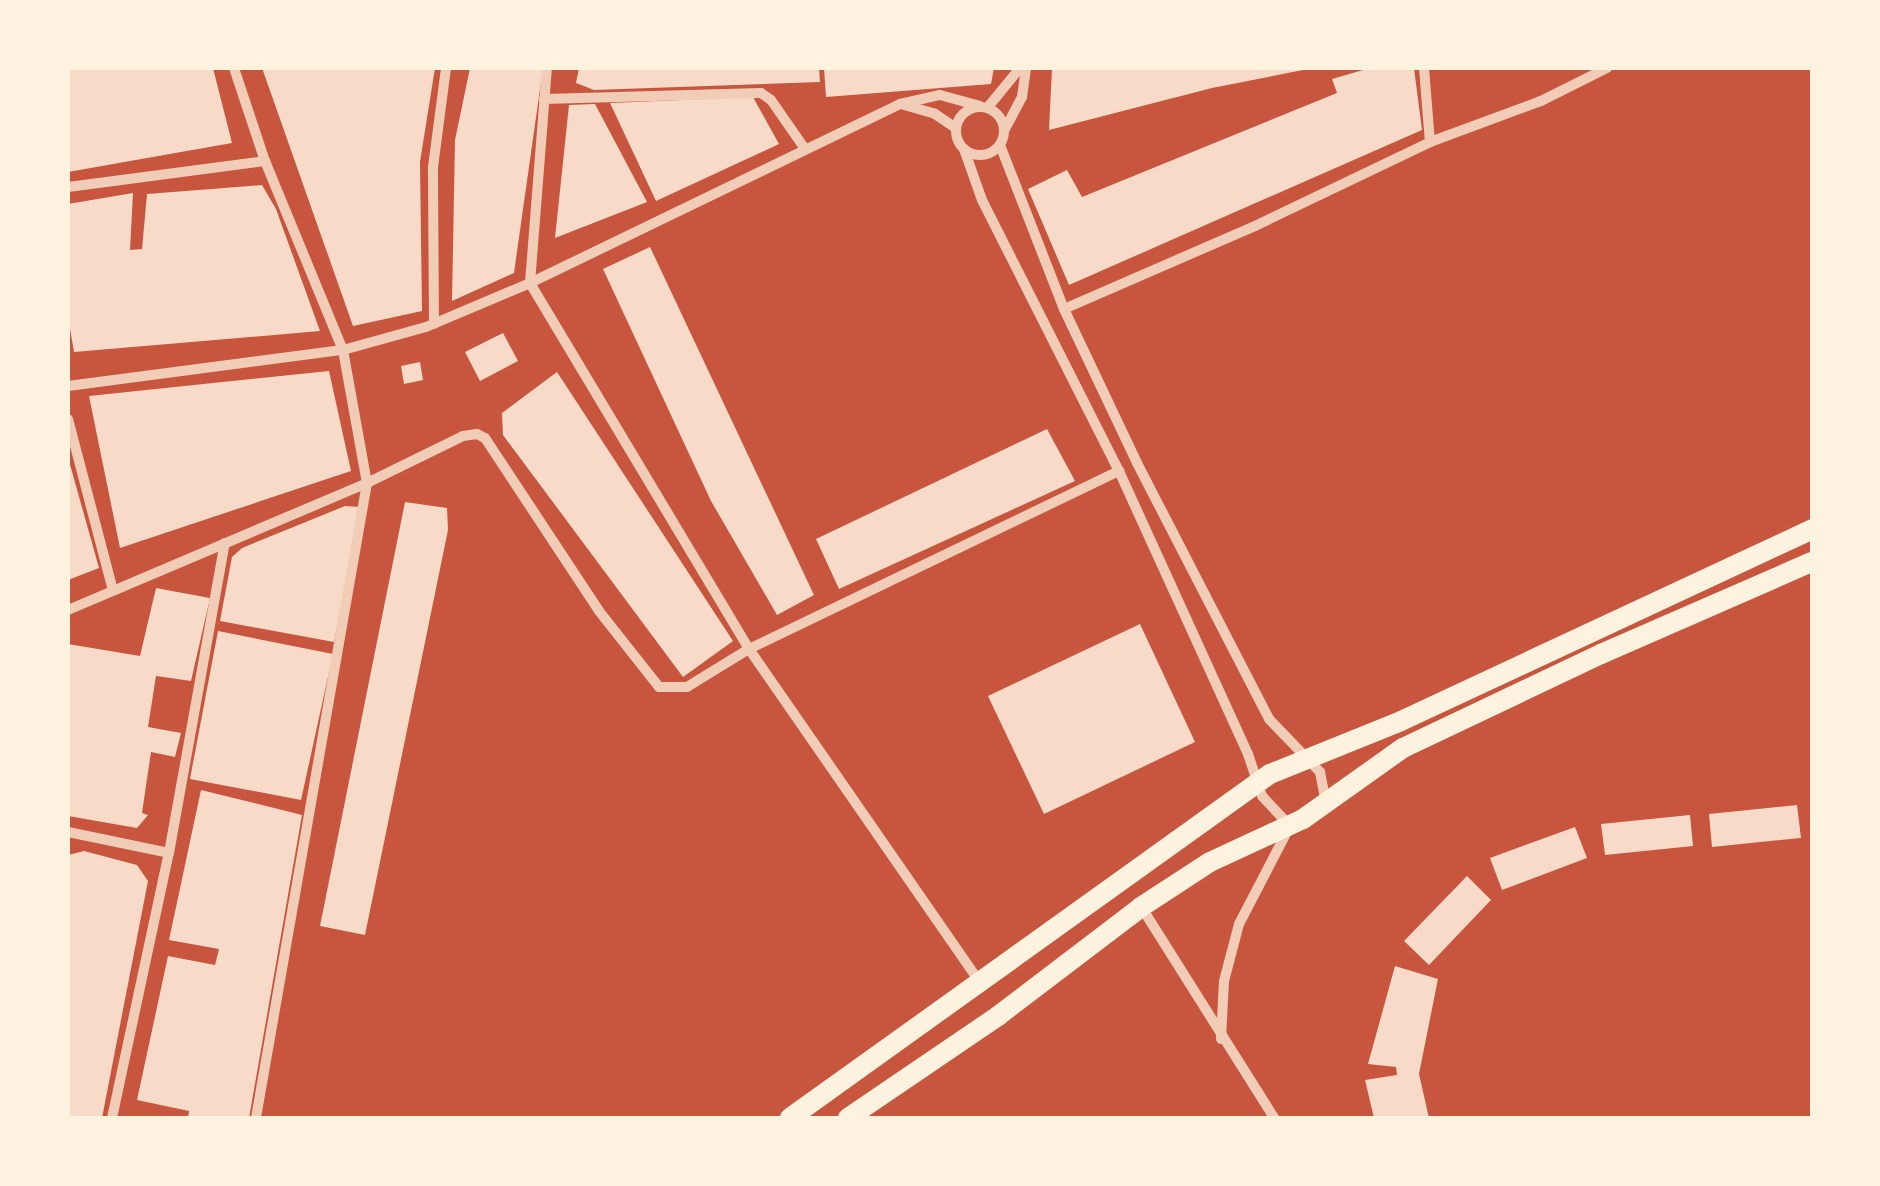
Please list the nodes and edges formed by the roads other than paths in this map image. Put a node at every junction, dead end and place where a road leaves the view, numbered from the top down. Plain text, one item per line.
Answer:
1 (234, 68) edge
2 (446, 68) edge
3 (547, 68) edge
4 (1023, 68) edge
5 (1424, 68) edge
6 (1607, 68) edge
7 (544, 99) junction
8 (900, 104) junction
9 (984, 107) junction
10 (956, 128) junction
11 (1005, 130) junction
12 (1430, 142) junction
13 (1000, 145) junction
14 (806, 148) junction
15 (964, 149) junction
16 (264, 161) junction
17 (68, 187) edge
18 (530, 283) junction
19 (1064, 309) junction
20 (434, 324) junction
21 (343, 350) junction
22 (68, 386) edge
23 (68, 419) edge
24 (1120, 472) junction
25 (367, 483) junction
26 (1812, 529) edge
27 (226, 543) junction
28 (1812, 562) edge
29 (113, 590) junction
30 (68, 610) edge
31 (749, 649) junction
32 (1308, 756) junction
33 (1257, 784) junction
34 (1326, 803) junction
35 (1290, 826) junction
36 (68, 832) edge
37 (169, 852) junction
38 (1141, 906) junction
39 (981, 984) junction
40 (1221, 1039) junction
41 (112, 1118) edge
42 (256, 1118) edge
43 (790, 1118) edge
44 (848, 1118) edge
45 (1274, 1118) edge

1 - 16 street
2 - 20 street
3 - 7 street
4 - 9 street
4 - 11 street
5 - 12 street
6 - 12 street
7 - 14 street
7 - 18 street
8 - 9 street
8 - 10 street
8 - 14 street
9 - 10 street
9 - 11 street
10 - 15 street
11 - 13 street
12 - 19 street
13 - 15 street
13 - 19 street
14 - 18 street
15 - 24 street
16 - 17 street
16 - 21 street
18 - 20 street
18 - 31 street
19 - 32 street
20 - 21 street
21 - 22 street
21 - 25 street
23 - 29 street
24 - 31 street
24 - 33 street
25 - 27 street
25 - 31 street
25 - 42 street
26 - 32 main road
27 - 29 street
27 - 37 street
28 - 34 main road
29 - 30 street
31 - 39 street
32 - 33 main road
32 - 34 street
33 - 35 street
33 - 39 main road
34 - 35 main road
35 - 38 main road
35 - 40 street
36 - 37 street
37 - 41 street
38 - 40 street
38 - 44 main road
39 - 43 main road
40 - 45 street

